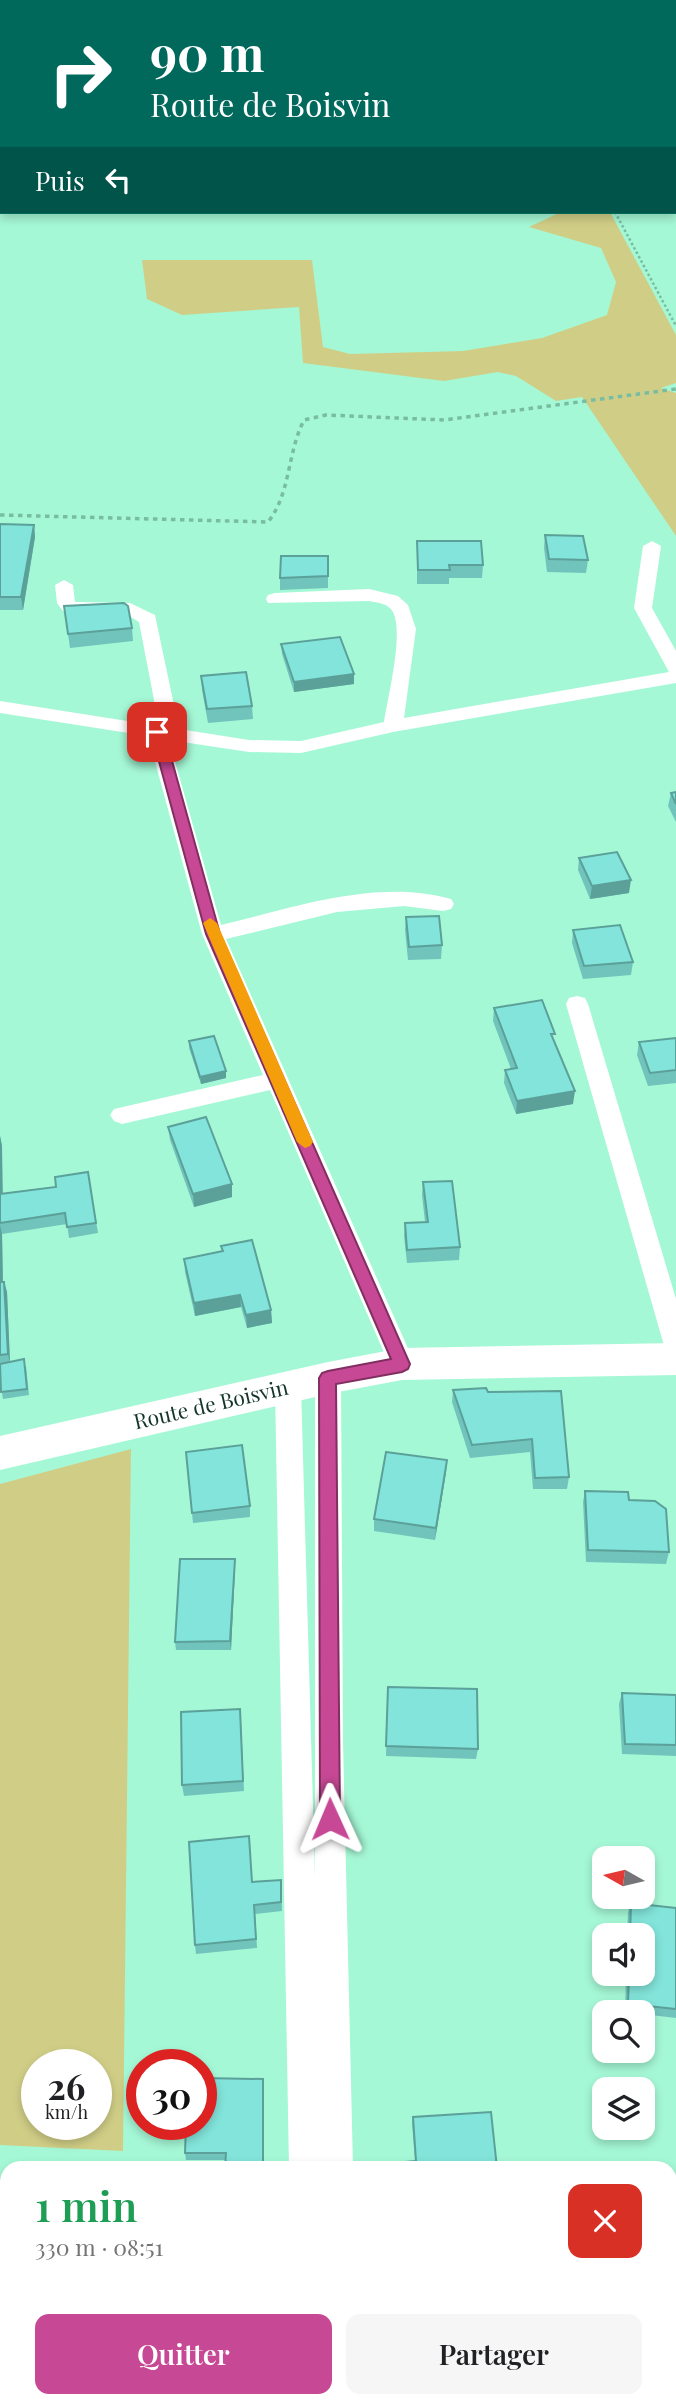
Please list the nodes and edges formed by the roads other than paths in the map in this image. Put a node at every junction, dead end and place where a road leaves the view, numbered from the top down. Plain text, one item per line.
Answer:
1 (652, 546) dead end
2 (64, 584) dead end
3 (275, 599) dead end
4 (676, 669) edge
5 (676, 677) edge
6 (0, 707) edge
7 (393, 726) junction
8 (164, 733) junction
9 (443, 904) dead end
10 (213, 934) junction
11 (577, 1004) dead end
12 (278, 1080) junction
13 (122, 1115) dead end
14 (676, 1342) edge
15 (676, 1359) edge
16 (402, 1364) junction
17 (328, 1378) junction
18 (288, 1387) junction
19 (0, 1453) edge
20 (306, 2161) edge
21 (336, 2161) edge

1 - 4 street
2 - 8 street
3 - 7 street
5 - 7 street
6 - 8 street
7 - 8 street
8 - 10 street
9 - 10 street
10 - 12 street
11 - 14 street
12 - 13 street
12 - 16 street
15 - 16 main road, Route de Boisvin
16 - 17 main road, Route de Boisvin
17 - 18 main road, Route de Boisvin
17 - 21 street
18 - 19 main road, Route de Boisvin
18 - 20 street

